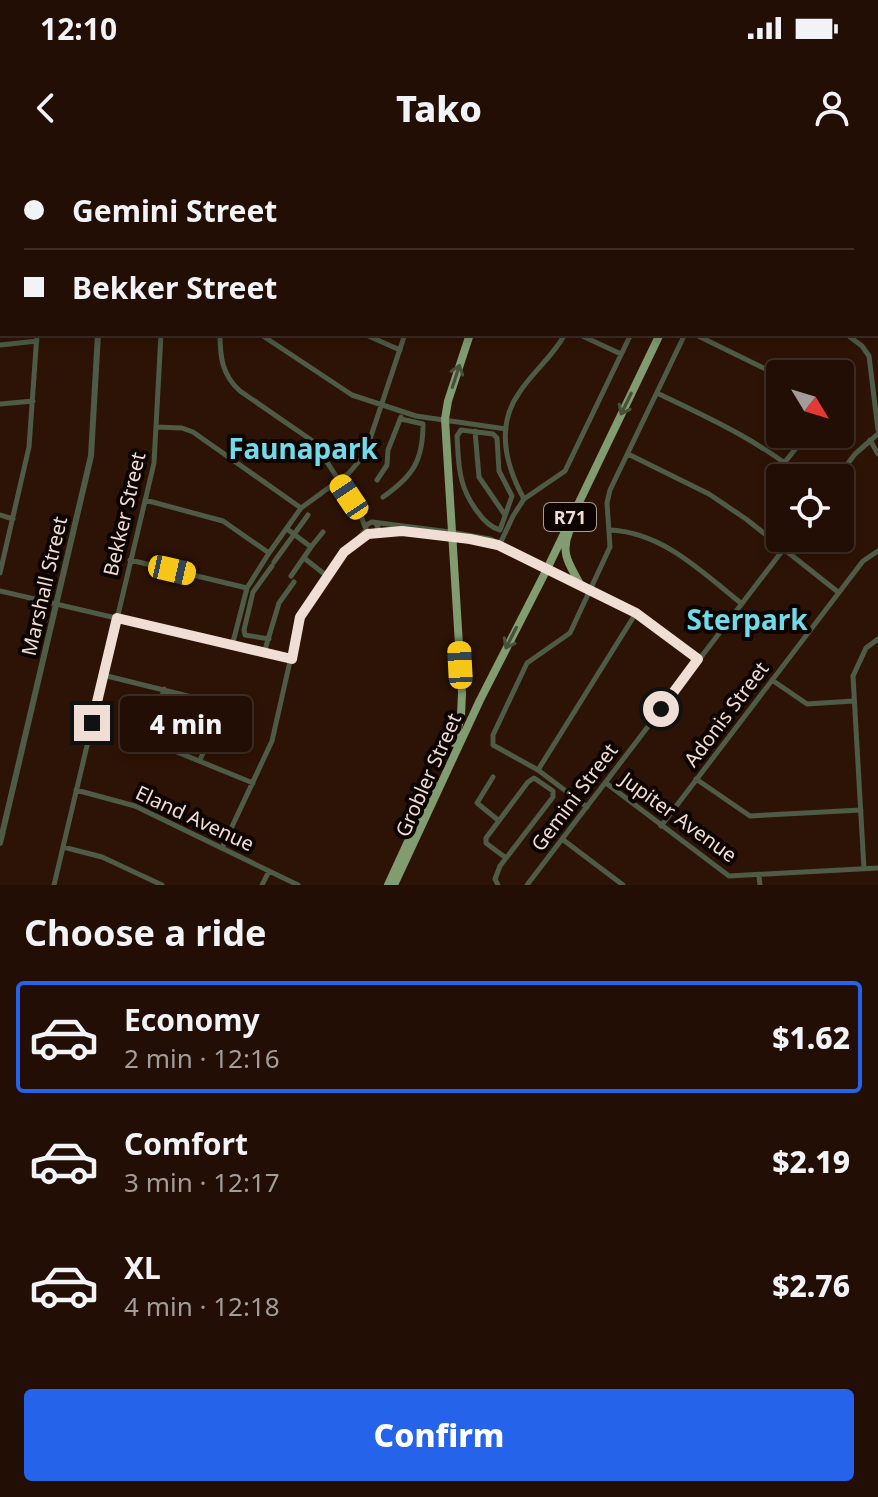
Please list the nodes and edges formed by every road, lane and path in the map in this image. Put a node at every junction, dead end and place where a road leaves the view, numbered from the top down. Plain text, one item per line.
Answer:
1 (98, 336) edge
2 (161, 336) edge
3 (220, 336) edge
4 (263, 336) edge
5 (368, 336) edge
6 (404, 336) edge
7 (469, 336) edge
8 (564, 336) edge
9 (582, 336) edge
10 (630, 336) edge
11 (659, 336) edge
12 (684, 336) edge
13 (698, 336) edge
14 (849, 336) edge
15 (37, 337) edge
16 (0, 345) edge
17 (400, 350) junction
18 (621, 354) junction
19 (766, 369) edge
20 (657, 393) junction
21 (33, 401) junction
22 (0, 404) edge
23 (381, 405) junction
24 (401, 416) junction
25 (445, 419) junction
26 (156, 427) junction
27 (506, 429) junction
28 (475, 431) junction
29 (878, 432) edge
30 (870, 440) junction
31 (796, 448) edge
32 (628, 454) junction
33 (878, 454) edge
34 (785, 462) junction
35 (787, 464) edge
36 (848, 464) edge
37 (377, 480) dead end
38 (338, 481) junction
39 (449, 481) junction
40 (462, 481) junction
41 (383, 497) dead end
42 (524, 499) junction
43 (145, 500) junction
44 (301, 508) junction
45 (575, 508) junction
46 (360, 513) junction
47 (0, 515) edge
48 (308, 515) dead end
49 (506, 516) junction
50 (13, 519) junction
51 (374, 523) junction
52 (287, 529) junction
53 (611, 530) junction
54 (366, 531) junction
55 (323, 532) dead end
56 (376, 533) junction
57 (450, 534) junction
58 (294, 535) junction
59 (766, 537) edge
60 (499, 545) junction
61 (311, 547) junction
62 (878, 551) edge
63 (781, 552) edge
64 (787, 552) edge
65 (269, 553) junction
66 (304, 558) junction
67 (130, 560) junction
68 (547, 569) junction
69 (0, 573) edge
70 (327, 576) junction
71 (580, 584) junction
72 (247, 588) junction
73 (591, 589) junction
74 (0, 591) edge
75 (838, 592) junction
76 (56, 604) junction
77 (742, 604) junction
78 (636, 613) junction
79 (117, 618) junction
80 (269, 639) junction
81 (878, 639) edge
82 (232, 646) junction
83 (264, 653) junction
84 (292, 659) junction
85 (698, 659) junction
86 (103, 675) junction
87 (772, 680) junction
88 (164, 689) junction
89 (480, 700) junction
90 (853, 701) junction
91 (456, 739) junction
92 (200, 760) junction
93 (538, 770) junction
94 (446, 771) junction
95 (493, 777) dead end
96 (696, 779) junction
97 (253, 783) junction
98 (606, 783) junction
99 (76, 790) junction
100 (587, 807) junction
101 (861, 810) junction
102 (498, 820) junction
103 (661, 826) junction
104 (562, 839) junction
105 (0, 843) edge
106 (63, 847) junction
107 (222, 848) junction
108 (506, 858) junction
109 (878, 868) edge
110 (864, 869) junction
111 (269, 871) junction
112 (759, 876) junction
113 (54, 885) edge
114 (162, 885) edge
115 (262, 885) edge
116 (298, 885) edge
117 (391, 885) edge
118 (498, 885) edge
119 (527, 885) edge
120 (623, 885) edge
121 (760, 885) edge

1 - 76 street, Marshall Street
2 - 26 street, Bekker Street
3 - 38 street
4 - 23 street
5 - 17 street
6 - 17 street
25 -> 7 main road, R71
8 - 27 street
9 - 18 street
10 - 18 street
11 -> 45 main road, Grobler Street / R71
12 - 20 street
13 - 19 street
14 - 29 street
15 - 16 street
15 - 21 street
17 - 23 street
18 - 42 street
20 - 32 street
20 - 34 street
21 - 22 street
21 - 50 street
23 - 24 street
23 - 38 street
24 - 25 street
24 - 37 street
24 - 41 street
25 - 27 street
25 - 39 main road, R71
26 - 43 street, Bekker Street
26 - 44 street
27 - 42 street
28 - 40 street
28 - 49 street
28 - 49 street
29 - 30 street
30 - 33 street
30 - 36 street
31 - 34 street
32 - 53 street
32 - 59 street
34 - 35 street
38 - 44 street
38 - 46 street
39 - 40 street
39 - 57 main road, R71
40 - 49 street
42 - 60 street
43 - 65 street
43 - 67 street, Bekker Street
44 - 52 street
45 - 68 main road, Grobler Street / R71
45 - 71 main road
46 - 51 street
46 - 54 street
47 - 50 street
48 - 58 street
50 - 69 street
51 - 54 street
51 - 56 street
51 - 57 street
52 - 58 street
52 - 65 street
53 - 73 street
53 - 77 street
54 - 56 street
54 - 70 street
55 - 61 street
56 - 57 street
57 - 60 street
57 - 91 main road, R71
58 - 61 street
58 - 80 street
60 - 68 street
61 - 66 street
62 - 75 street, Adonis Street
63 - 77 street, Gemini Street
64 - 75 street
65 - 72 street
66 - 70 street
66 - 80 street
67 - 72 street
67 - 79 street, Bekker Street
68 - 71 street
68 -> 89 main road, Grobler Street / R71
70 - 84 street
71 - 73 street
72 - 82 street
73 - 78 street
73 - 93 street
74 - 76 street
75 - 87 street, Adonis Street
76 - 79 street
76 - 105 street, Marshall Street
77 - 85 street, Gemini Street
78 - 85 street
78 - 93 street
79 - 82 street
79 - 86 street, Bekker Street
80 - 83 street
81 - 90 street
82 - 83 street
83 - 84 street
84 - 97 street
85 - 98 street, Gemini Street
86 - 88 street
86 - 99 street, Bekker Street
87 - 90 street
87 - 96 street, Adonis Street
88 - 92 street
88 - 92 street
89 - 91 main road
89 - 94 main road, Grobler Street / R71
90 - 101 street
91 - 94 main road
91 - 117 main road, Grobler Street / R71
92 - 97 street
93 - 100 street
94 - 117 main road, Grobler Street / R71
95 - 102 street
96 - 101 street
96 - 103 street, Adonis Street
97 - 107 street
98 - 100 street, Gemini Street
98 - 103 street, Jupiter Avenue
99 - 106 street, Bekker Street
99 - 107 street, Eland Avenue
100 - 104 street, Gemini Street
101 - 110 street
102 - 108 street
102 - 108 street
103 - 112 street, Jupiter Avenue
104 - 119 street, Gemini Street
104 - 120 street
106 - 113 street, Bekker Street
106 - 114 street
107 - 111 street, Eland Avenue
108 - 118 street
109 - 110 street, Jupiter Avenue
110 - 112 street, Jupiter Avenue
111 - 115 street
111 - 116 street, Eland Avenue
112 - 121 street

